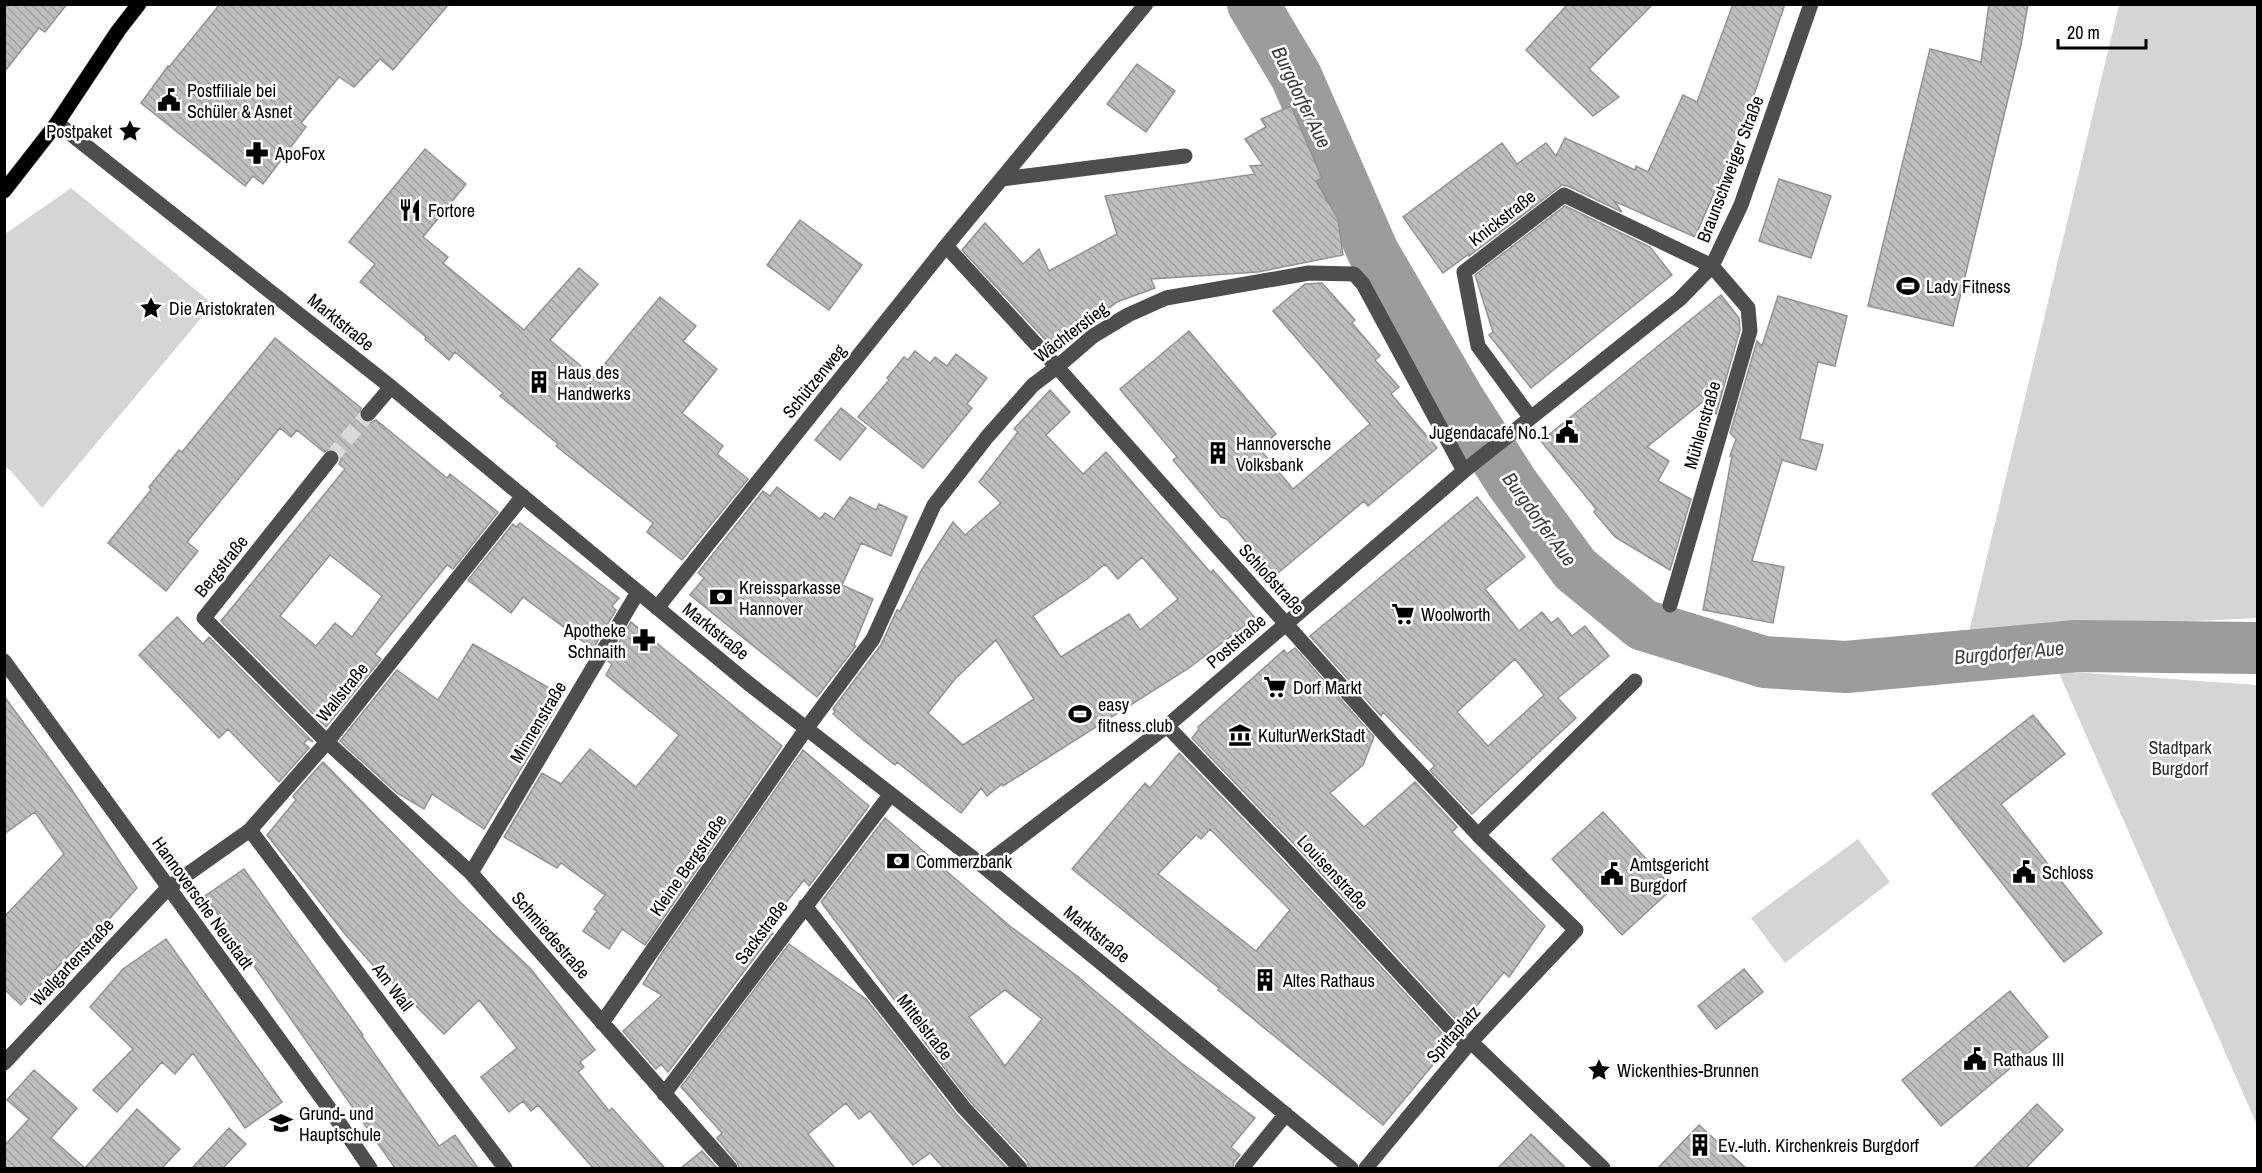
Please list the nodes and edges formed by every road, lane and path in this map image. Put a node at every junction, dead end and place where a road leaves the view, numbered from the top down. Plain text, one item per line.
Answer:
1 (139, 4) edge
2 (1146, 4) edge
3 (1811, 4) edge
4 (57, 123) junction
5 (1185, 156) dead end
6 (1002, 179) junction
7 (4, 191) edge
8 (946, 246) junction
9 (1712, 266) junction
10 (1057, 367) junction
11 (391, 387) junction
12 (368, 414) tunnel mouth
13 (1530, 417) junction
14 (1508, 436) joint
15 (331, 458) tunnel mouth
16 (1469, 467) junction
17 (523, 496) junction
18 (638, 592) junction
19 (1670, 605) dead end
20 (657, 608) junction
21 (1286, 624) junction
22 (4, 661) edge
23 (1635, 681) dead end
24 (1167, 726) junction
25 (806, 729) junction
26 (327, 742) junction
27 (890, 795) junction
28 (250, 830) junction
29 (1478, 835) junction
30 (983, 866) junction
31 (471, 873) junction
32 (168, 888) junction
33 (805, 906) junction
34 (1576, 930) joint
35 (602, 1023) junction
36 (1469, 1044) junction
37 (4, 1063) edge
38 (664, 1094) junction
39 (1286, 1114) junction
40 (370, 1168) edge
41 (505, 1168) edge
42 (730, 1168) edge
43 (1020, 1168) edge
44 (1242, 1168) edge
45 (1351, 1168) edge
46 (1366, 1168) edge
47 (1603, 1168) edge

1 - 4 main road
2 - 6 street, Schützenweg
3 - 9 street, Braunschweiger Straße
4 - 7 main road
4 - 11 street, Marktstraße
5 - 6 street
6 - 8 street, Schützenweg
8 - 10 street, Schloßstraße
8 - 20 street, Schützenweg
9 - 13 street, Braunschweiger Straße
9 - 13 street, Knickstraße
9 - 19 street, Mühlenstraße
10 - 16 street, Wächterstieg
10 - 21 street, Schloßstraße
10 - 25 street, Wächterstieg
11 - 12 street
11 - 17 street, Marktstraße
13 - 14 street, Braunschweiger Straße
14 - 16 street, Poststraße
15 - 26 street, Bergstraße
16 - 21 street, Poststraße
17 - 18 street, Marktstraße
17 - 26 street, Wallstraße
18 - 20 street, Marktstraße
18 - 31 street, Minnenstraße
20 - 25 street, Marktstraße
21 - 24 street, Poststraße
21 - 29 street, Schloßstraße
22 - 32 street, Hannoversche Neustadt
23 - 29 street
24 - 30 street, Poststraße
24 - 36 street, Louisenstraße
25 - 27 street, Marktstraße
25 - 35 street, Kleine Bergstraße
26 - 28 street, Wallstraße
26 - 31 street, Schmiedestraße
27 - 30 street, Marktstraße
27 - 33 street, Sackstraße
28 - 32 street, Wallstraße
28 - 41 street, Am Wall
29 - 34 street, Schloßstraße
30 - 39 street, Marktstraße
31 - 35 street, Schmiedestraße
32 - 37 street, Wallgartenstraße
32 - 40 street, Hannoversche Neustadt
33 - 38 street, Sackstraße
33 - 43 street, Mittelstraße
34 - 36 street, Spittaplatz
35 - 38 street, Schmiedestraße
36 - 46 street, Spittaplatz
36 - 47 street, Louisenstraße
38 - 42 street, Schmiedestraße
39 - 44 street
39 - 45 street, Marktstraße

